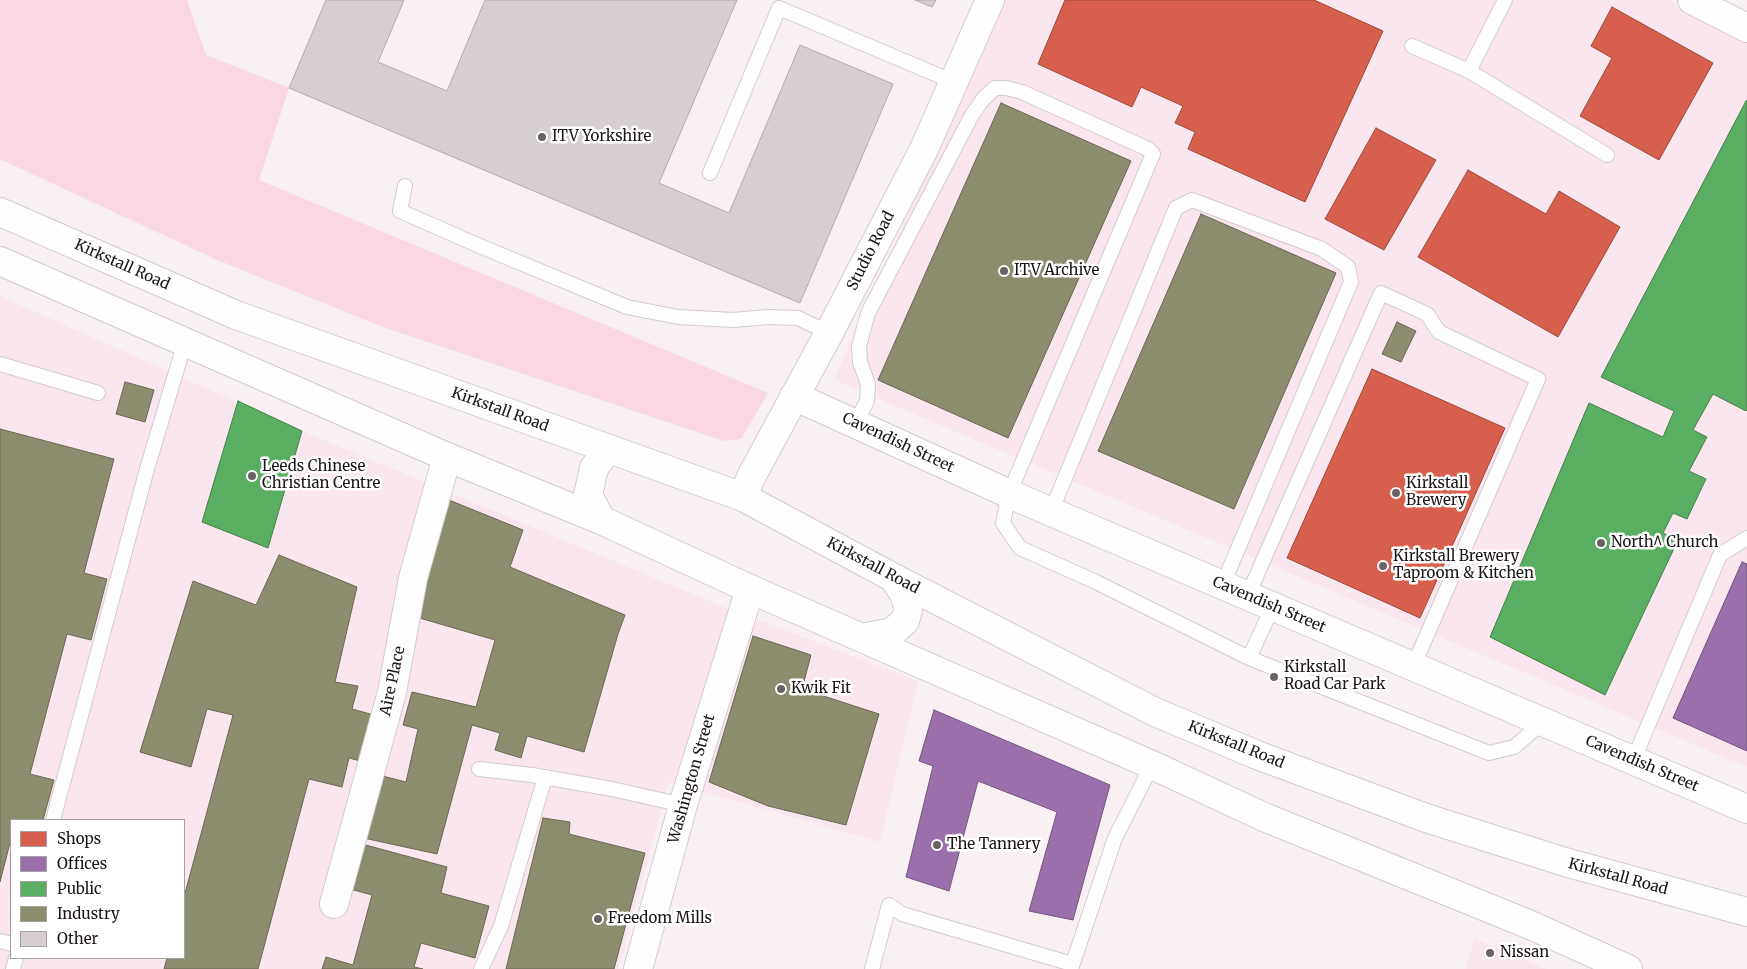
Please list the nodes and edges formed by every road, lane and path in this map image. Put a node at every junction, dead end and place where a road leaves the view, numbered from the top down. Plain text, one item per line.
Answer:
1 (990, 0) edge
2 (1505, 0) edge
3 (1692, 0) edge
4 (1747, 28) edge
5 (1412, 46) dead end
6 (1469, 72) junction
7 (954, 82) junction
8 (1607, 155) dead end
9 (710, 173) dead end
10 (405, 186) dead end
11 (0, 212) edge
12 (0, 261) edge
13 (829, 333) junction
14 (185, 342) junction
15 (0, 364) edge
16 (98, 393) dead end
17 (794, 396) junction
18 (855, 424) junction
19 (608, 449) junction
20 (447, 456) junction
21 (1009, 494) junction
22 (742, 497) junction
23 (1051, 512) junction
24 (601, 520) junction
25 (1747, 538) edge
26 (894, 578) junction
27 (1223, 584) junction
28 (750, 589) junction
29 (1248, 595) junction
30 (1274, 606) junction
31 (862, 638) junction
32 (1249, 658) junction
33 (1413, 667) junction
34 (1543, 722) junction
35 (1633, 761) junction
36 (1152, 765) junction
37 (479, 770) dead end
38 (544, 777) junction
39 (683, 805) junction
40 (1747, 809) edge
41 (53, 819) edge
42 (334, 904) dead end
43 (1747, 912) edge
44 (1071, 966) edge
45 (481, 969) edge
46 (638, 969) edge
47 (872, 969) edge
48 (1628, 969) edge

1 - 7 main road, Studio Road
2 - 6 lane
3 - 4 main road
5 - 6 lane
6 - 8 lane
7 - 9 lane
7 - 13 main road, Studio Road
10 - 13 lane
11 - 19 main road, Kirkstall Road
12 - 14 main road
13 - 17 main road, Studio Road
14 - 20 main road
14 - 41 lane
15 - 16 lane
17 - 18 main road, Cavendish Street
17 - 22 main road, Studio Road
18 - 21 main road, Cavendish Street
18 - 21 lane
19 - 22 main road, Kirkstall Road
19 - 24 main road
20 - 24 main road
20 - 42 main road, Aire Place
21 - 23 main road, Cavendish Street
21 - 32 lane
22 - 26 main road, Kirkstall Road
23 - 27 main road, Cavendish Street
23 - 27 lane
24 - 28 main road
25 - 35 lane
26 - 31 main road
26 - 43 main road, Kirkstall Road
27 - 29 main road, Cavendish Street
28 - 31 main road
28 - 39 main road, Washington Street
29 - 30 main road, Cavendish Street
29 - 33 lane
30 - 32 lane
30 - 33 main road, Cavendish Street
31 - 36 main road
32 - 34 lane
33 - 34 main road, Cavendish Street
34 - 35 main road, Cavendish Street
35 - 40 main road, Cavendish Street
36 - 44 lane
36 - 48 main road
37 - 38 lane
38 - 39 lane
38 - 45 lane
39 - 46 main road, Washington Street
44 - 47 lane

